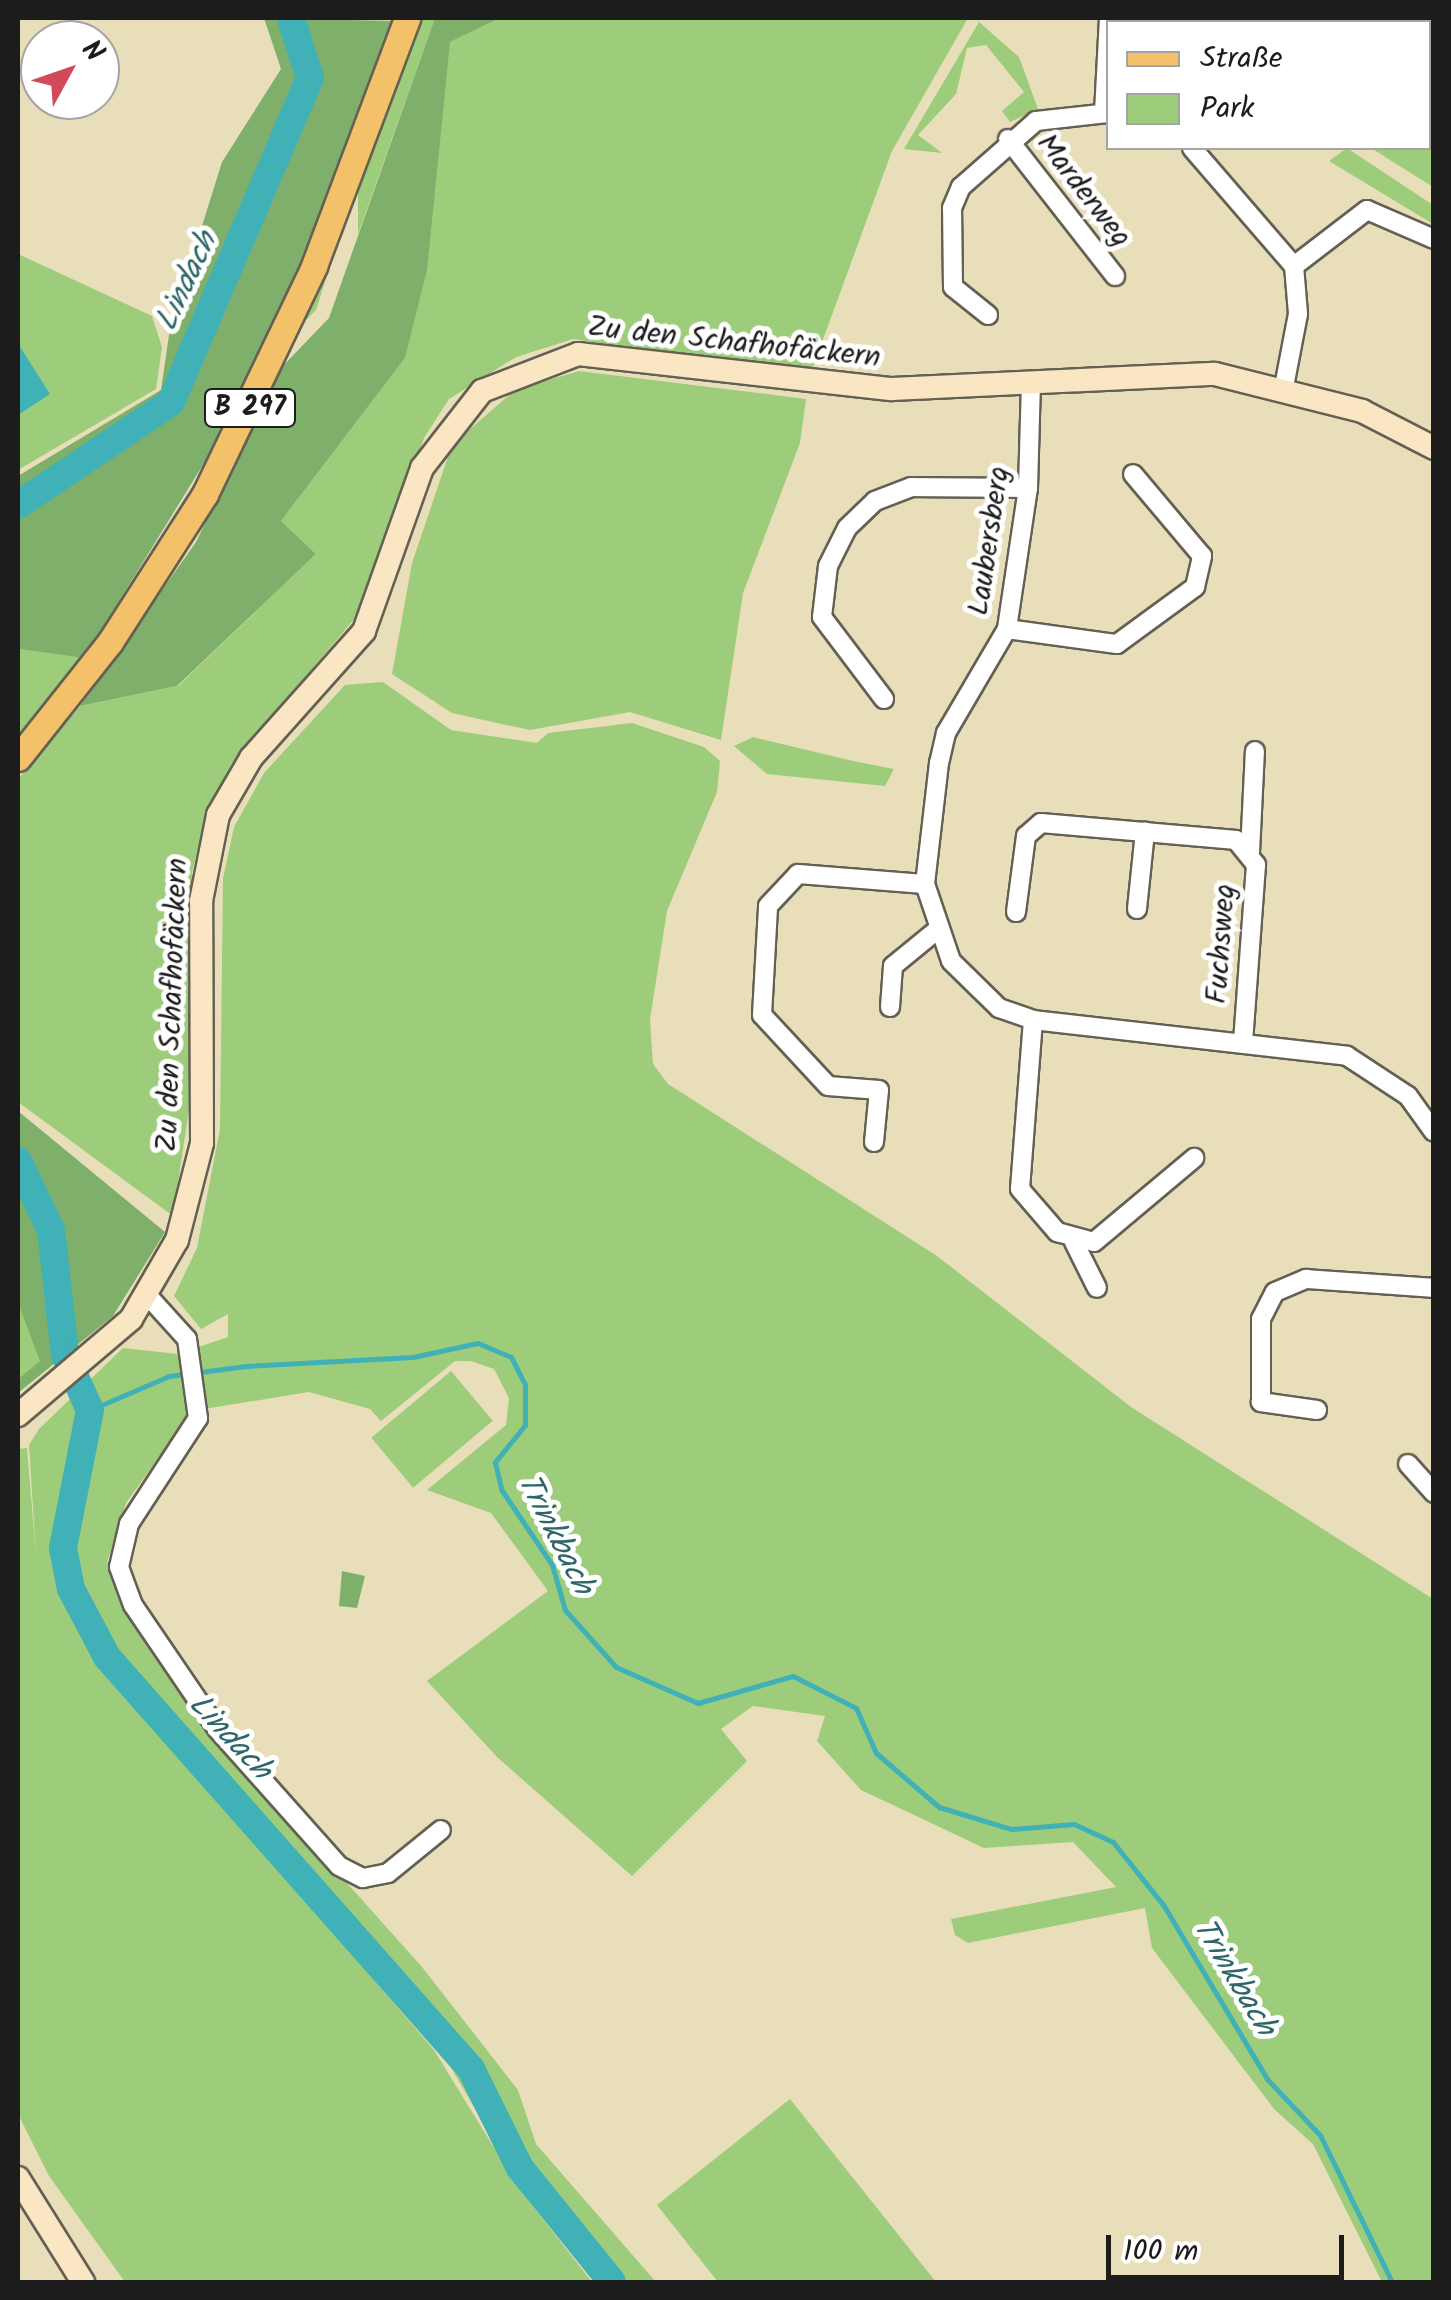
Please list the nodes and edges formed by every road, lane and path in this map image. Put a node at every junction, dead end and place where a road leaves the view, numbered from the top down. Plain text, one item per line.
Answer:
1 (407, 18) edge
2 (1106, 113) edge
3 (1008, 139) junction
4 (1194, 150) edge
5 (1434, 239) edge
6 (1294, 266) junction
7 (1115, 276) dead end
8 (988, 315) dead end
9 (1031, 380) junction
10 (1284, 387) junction
11 (1434, 448) edge
12 (1134, 474) dead end
13 (1028, 488) junction
14 (1007, 629) junction
15 (884, 699) dead end
16 (1254, 751) dead end
17 (18, 758) edge
18 (1145, 831) junction
19 (1250, 852) junction
20 (926, 884) junction
21 (1138, 909) dead end
22 (1016, 912) dead end
23 (937, 930) junction
24 (890, 1006) dead end
25 (1033, 1020) junction
26 (1242, 1042) junction
27 (1434, 1132) edge
28 (874, 1142) dead end
29 (1194, 1158) dead end
30 (1074, 1242) junction
31 (1097, 1288) dead end
32 (1434, 1288) edge
33 (148, 1296) junction
34 (1317, 1410) dead end
35 (18, 1415) edge
36 (1408, 1464) dead end
37 (1434, 1493) edge
38 (441, 1830) dead end
39 (18, 2178) edge
40 (83, 2282) edge

1 - 17 main road, B 297
2 - 3 street, Marderweg
3 - 7 street, Marderweg
3 - 8 street, Marderweg
4 - 6 street
5 - 6 street
6 - 10 street
9 - 10 street, Zu den Schafhofäckern
9 - 13 street, Laubersberg
9 - 33 street, Zu den Schafhofäckern
10 - 11 street, Zu den Schafhofäckern
12 - 14 street
13 - 14 street, Laubersberg
13 - 15 street
14 - 20 street, Laubersberg
16 - 19 street, Fuchsweg
18 - 19 street, Fuchsweg
18 - 21 street
18 - 22 street, Fuchsweg
19 - 26 street, Fuchsweg
20 - 23 street, Laubersberg
20 - 28 street
23 - 24 street
23 - 25 street, Laubersberg
25 - 26 street, Laubersberg
25 - 30 street
26 - 27 street, Laubersberg
29 - 30 street
30 - 31 street
32 - 34 street
33 - 35 street, Zu den Schafhofäckern
33 - 38 street
36 - 37 street
39 - 40 street

